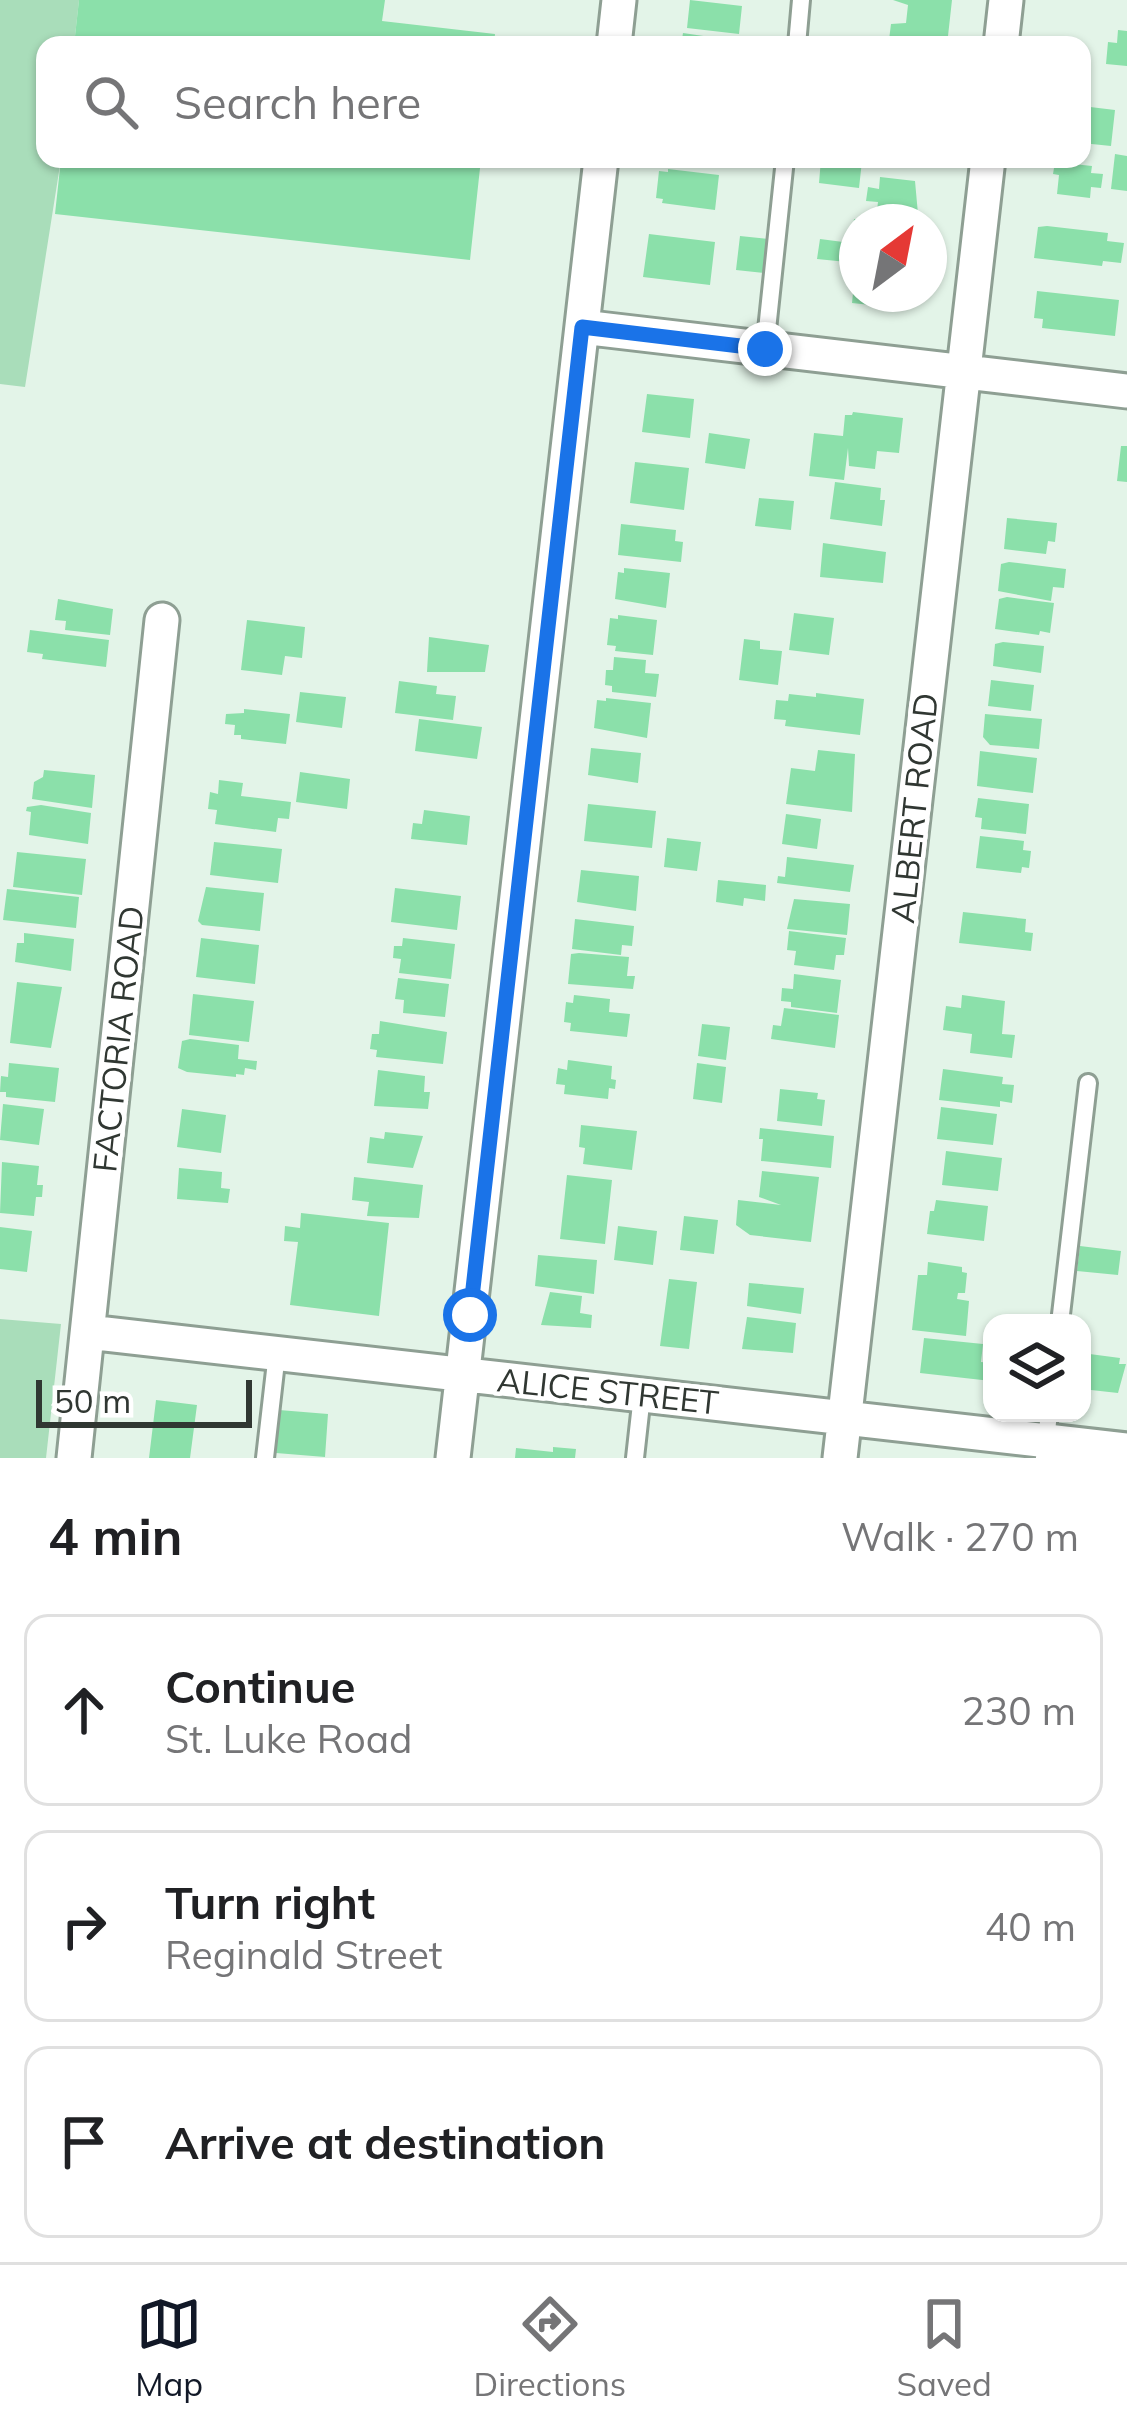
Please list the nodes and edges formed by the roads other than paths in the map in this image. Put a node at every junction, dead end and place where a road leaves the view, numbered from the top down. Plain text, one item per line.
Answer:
1 (620, 0) edge
2 (801, 0) edge
3 (1006, 0) edge
4 (615, 36) edge
5 (797, 36) edge
6 (1002, 36) edge
7 (600, 168) edge
8 (784, 168) edge
9 (987, 168) edge
10 (582, 327) junction
11 (765, 349) junction
12 (964, 372) junction
13 (1127, 391) edge
14 (162, 620) dead end
15 (1088, 1083) dead end
16 (1061, 1314) edge
17 (88, 1332) junction
18 (277, 1354) junction
19 (463, 1375) junction
20 (642, 1395) junction
21 (845, 1418) junction
22 (1046, 1437) edge
23 (1127, 1450) edge
24 (74, 1458) edge
25 (265, 1458) edge
26 (453, 1458) edge
27 (635, 1458) edge
28 (840, 1458) edge

1 - 4 street
2 - 5 lane
3 - 6 street
7 - 10 street
8 - 11 lane
9 - 12 street, ALBERT ROAD
10 - 11 street
10 - 19 street
11 - 12 street
12 - 13 street
12 - 21 street, ALBERT ROAD
14 - 17 street, FACTORIA ROAD
15 - 16 lane
17 - 18 street, ALICE STREET
17 - 24 street, FACTORIA ROAD
18 - 19 street, ALICE STREET
18 - 25 lane
19 - 20 street, ALICE STREET
19 - 26 street
20 - 21 street, ALICE STREET
20 - 27 lane
21 - 22 street, ALICE STREET
21 - 28 street, ALBERT ROAD
22 - 23 street, ALICE STREET

